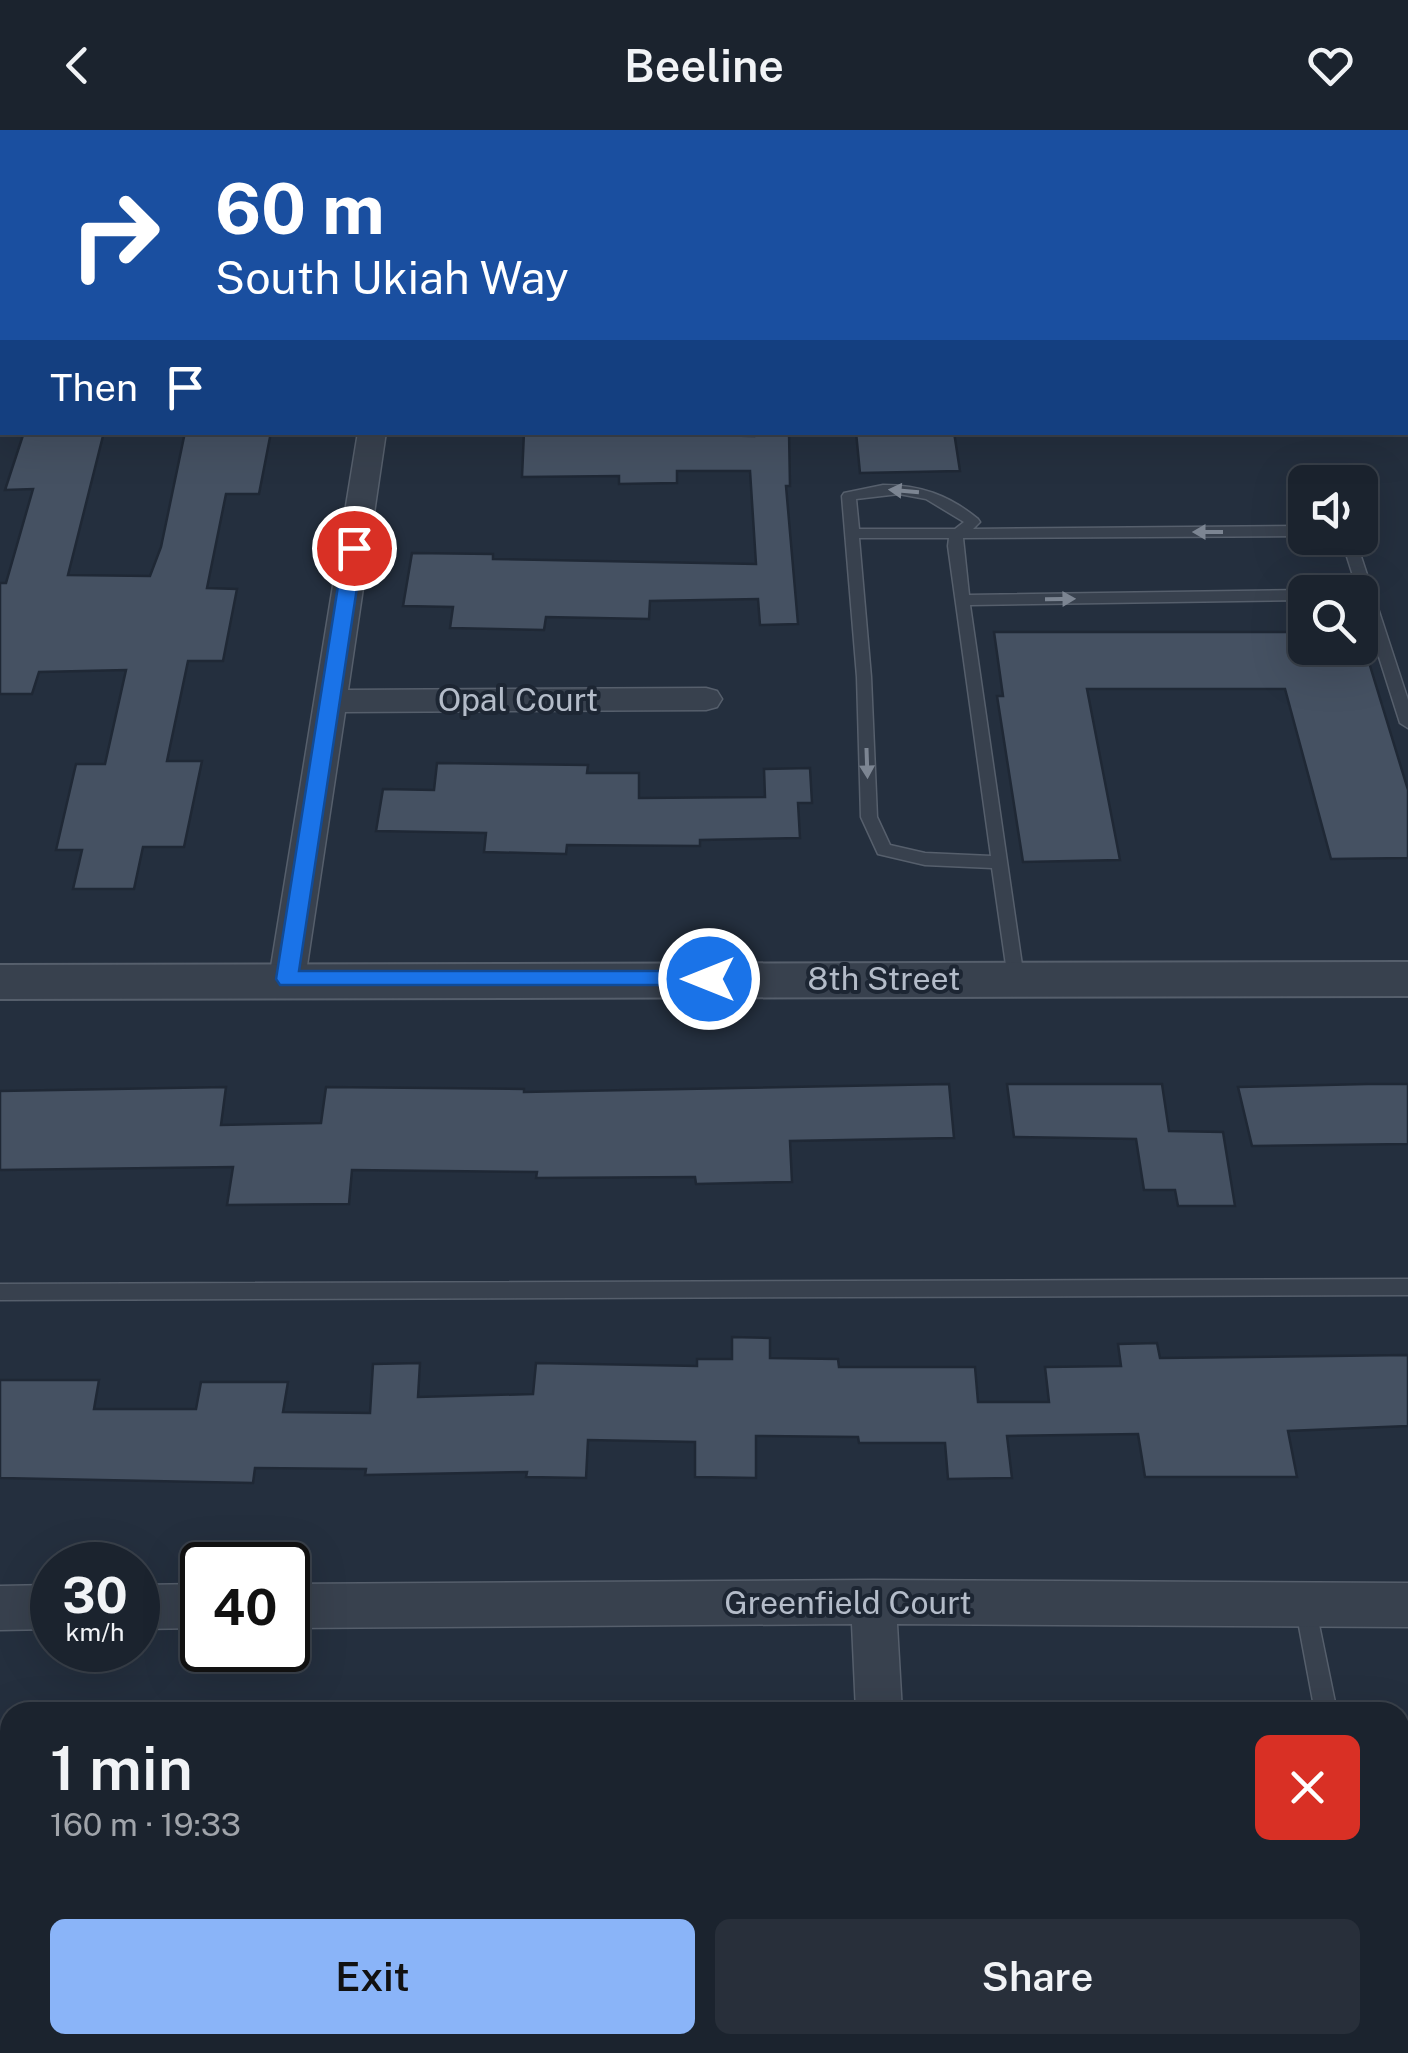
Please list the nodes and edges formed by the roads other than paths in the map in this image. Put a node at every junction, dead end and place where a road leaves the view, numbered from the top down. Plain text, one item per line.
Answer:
1 (372, 435) edge
2 (1288, 531) edge
3 (854, 534) junction
4 (957, 534) junction
5 (1288, 594) edge
6 (963, 600) junction
7 (1378, 635) edge
8 (706, 699) dead end
9 (330, 701) junction
10 (1408, 723) edge
11 (1000, 862) junction
12 (287, 979) junction
13 (1016, 979) junction
14 (1408, 979) edge
15 (0, 982) edge
16 (1408, 1286) edge
17 (0, 1292) edge
18 (872, 1602) junction
19 (1305, 1604) junction
20 (1408, 1605) edge
21 (310, 1606) edge
22 (30, 1607) edge
23 (0, 1608) edge
24 (878, 1702) edge
25 (1324, 1702) edge

1 - 9 street
2 -> 4 lane
3 - 4 lane
4 -> 3 lane
3 -> 11 lane
4 - 6 lane
6 -> 5 lane
6 - 11 lane
7 - 10 lane
8 - 9 street, Opal Court
9 - 12 street
11 - 13 lane
12 - 13 street, 8th Street
12 - 15 street, 8th Street
13 - 14 street, 8th Street
16 - 17 lane
18 - 19 street, Greenfield Court
18 - 21 street, Greenfield Court
18 - 24 street
19 - 20 street, Greenfield Court
19 - 25 lane
22 - 23 street

